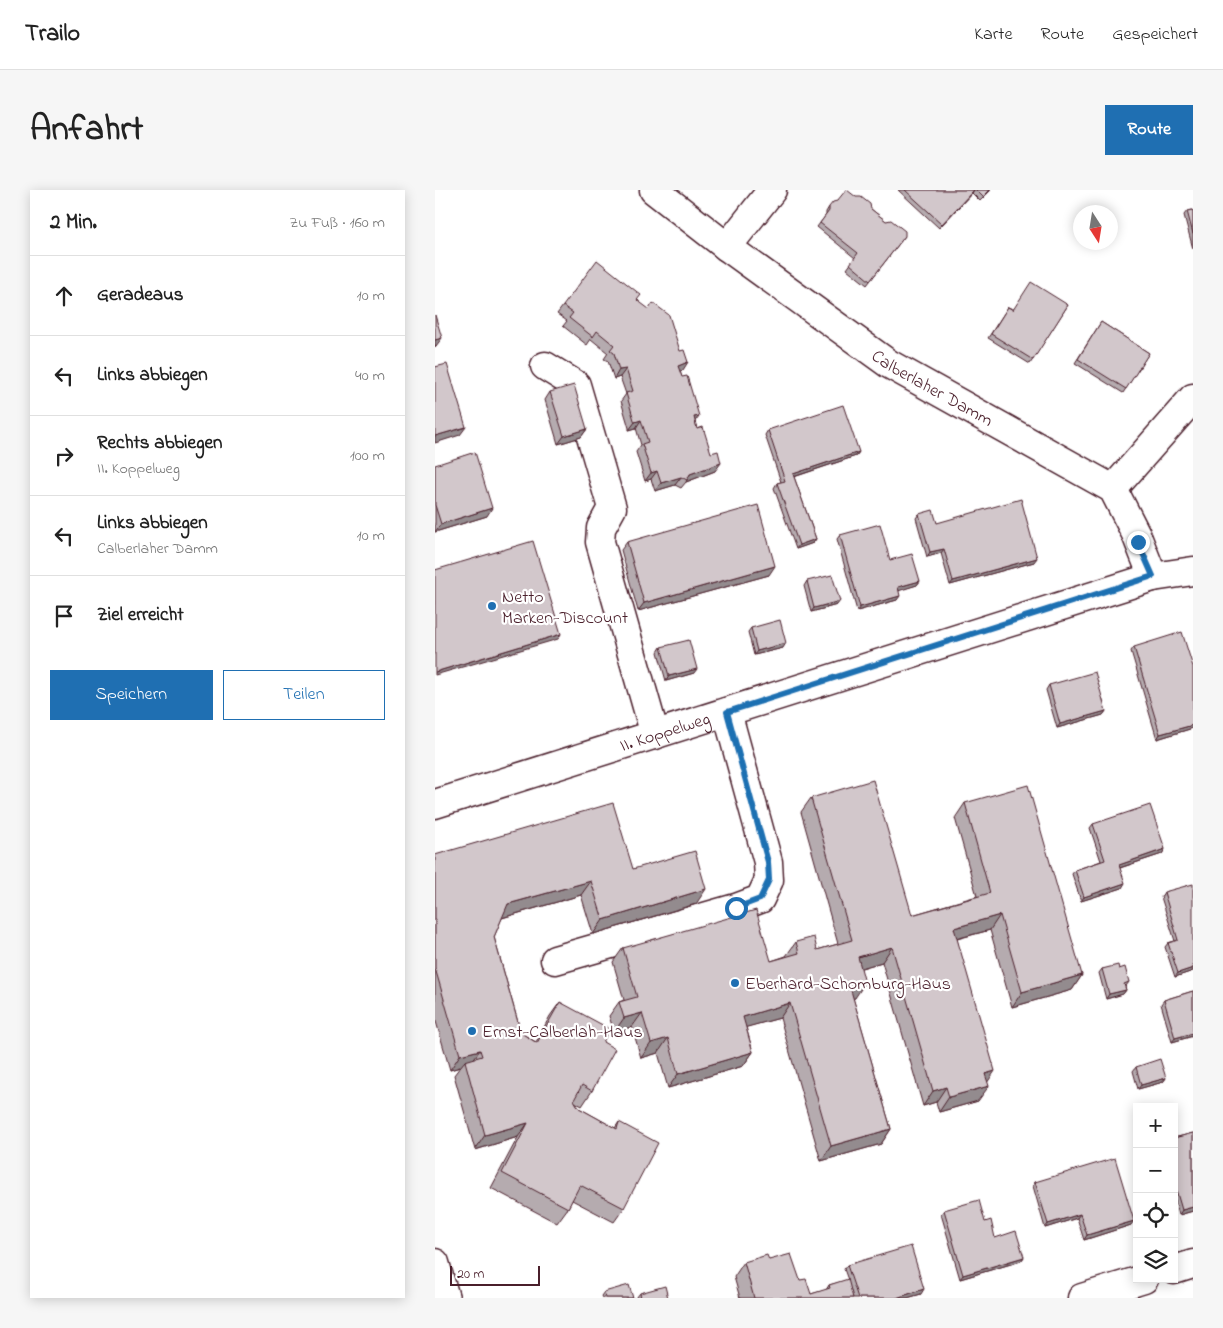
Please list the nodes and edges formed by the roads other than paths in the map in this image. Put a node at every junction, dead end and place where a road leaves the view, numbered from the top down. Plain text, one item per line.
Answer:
1 (654, 190) edge
2 (772, 190) edge
3 (727, 247) junction
4 (545, 366) dead end
5 (1193, 398) edge
6 (1113, 489) junction
7 (1193, 571) edge
8 (1153, 576) junction
9 (727, 712) junction
10 (655, 735) junction
11 (435, 804) edge
12 (555, 960) dead end
13 (435, 1263) edge
14 (1193, 1264) edge
15 (1178, 1269) edge
16 (1133, 1282) edge
17 (441, 1296) edge
18 (1082, 1298) edge

1 - 3 street, Calberlaher Damm
2 - 3 street
3 - 6 street, Calberlaher Damm
4 - 10 street
5 - 6 street
6 - 8 street
7 - 8 street
8 - 9 street, II. Koppelweg
9 - 10 street, II. Koppelweg
9 - 12 street
10 - 11 street, II. Koppelweg
13 - 17 street
14 - 15 street
16 - 18 street

